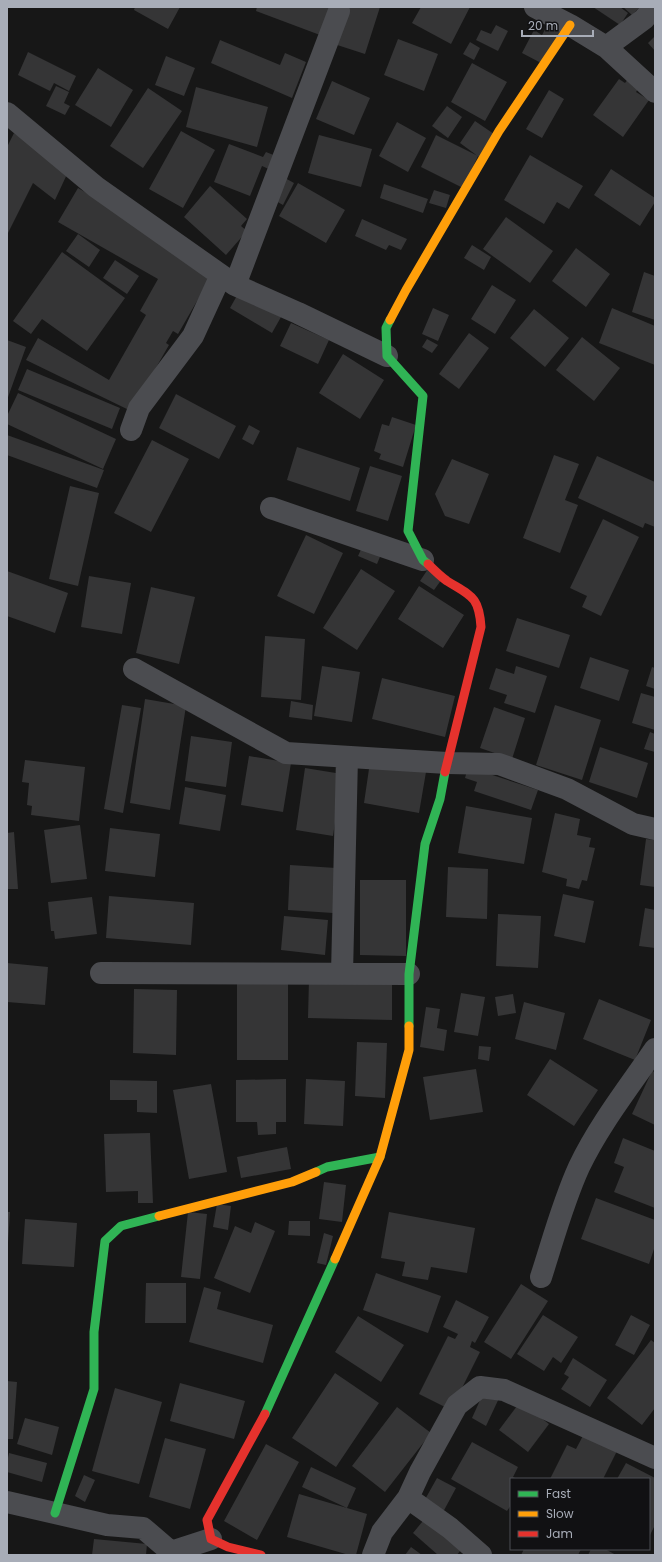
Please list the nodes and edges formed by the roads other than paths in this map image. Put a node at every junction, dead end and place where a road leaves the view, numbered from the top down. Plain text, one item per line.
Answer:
1 (654, 7) edge
2 (542, 8) edge
3 (339, 11) dead end
4 (570, 25) junction
5 (606, 47) junction
6 (655, 92) edge
7 (7, 113) edge
8 (228, 280) junction
9 (387, 356) junction
10 (131, 430) dead end
11 (271, 508) dead end
12 (423, 560) junction
13 (134, 669) dead end
14 (347, 757) junction
15 (447, 763) junction
16 (655, 829) edge
17 (101, 973) dead end
18 (342, 974) junction
19 (409, 974) junction
20 (655, 1049) edge
21 (380, 1157) junction
22 (541, 1277) dead end
23 (655, 1458) edge
24 (408, 1498) junction
25 (7, 1502) edge
26 (55, 1513) junction
27 (212, 1539) junction
28 (171, 1554) edge
29 (261, 1555) edge
30 (373, 1555) edge
31 (481, 1555) edge

1 - 5 street
2 - 4 street
3 - 8 street
4 - 5 street
4 - 9 street
5 - 6 street
7 - 8 street
8 - 9 street
8 - 10 street
9 - 12 street
11 - 12 street
12 - 15 street
13 - 14 street
14 - 15 street
14 - 18 street
15 - 16 street
15 - 19 street
17 - 18 street
18 - 19 street
19 - 21 street
20 - 22 street
21 - 26 street
21 - 27 street
23 - 24 street
24 - 30 street
24 - 31 street
25 - 26 street
26 - 28 street
27 - 28 street
27 - 29 street

